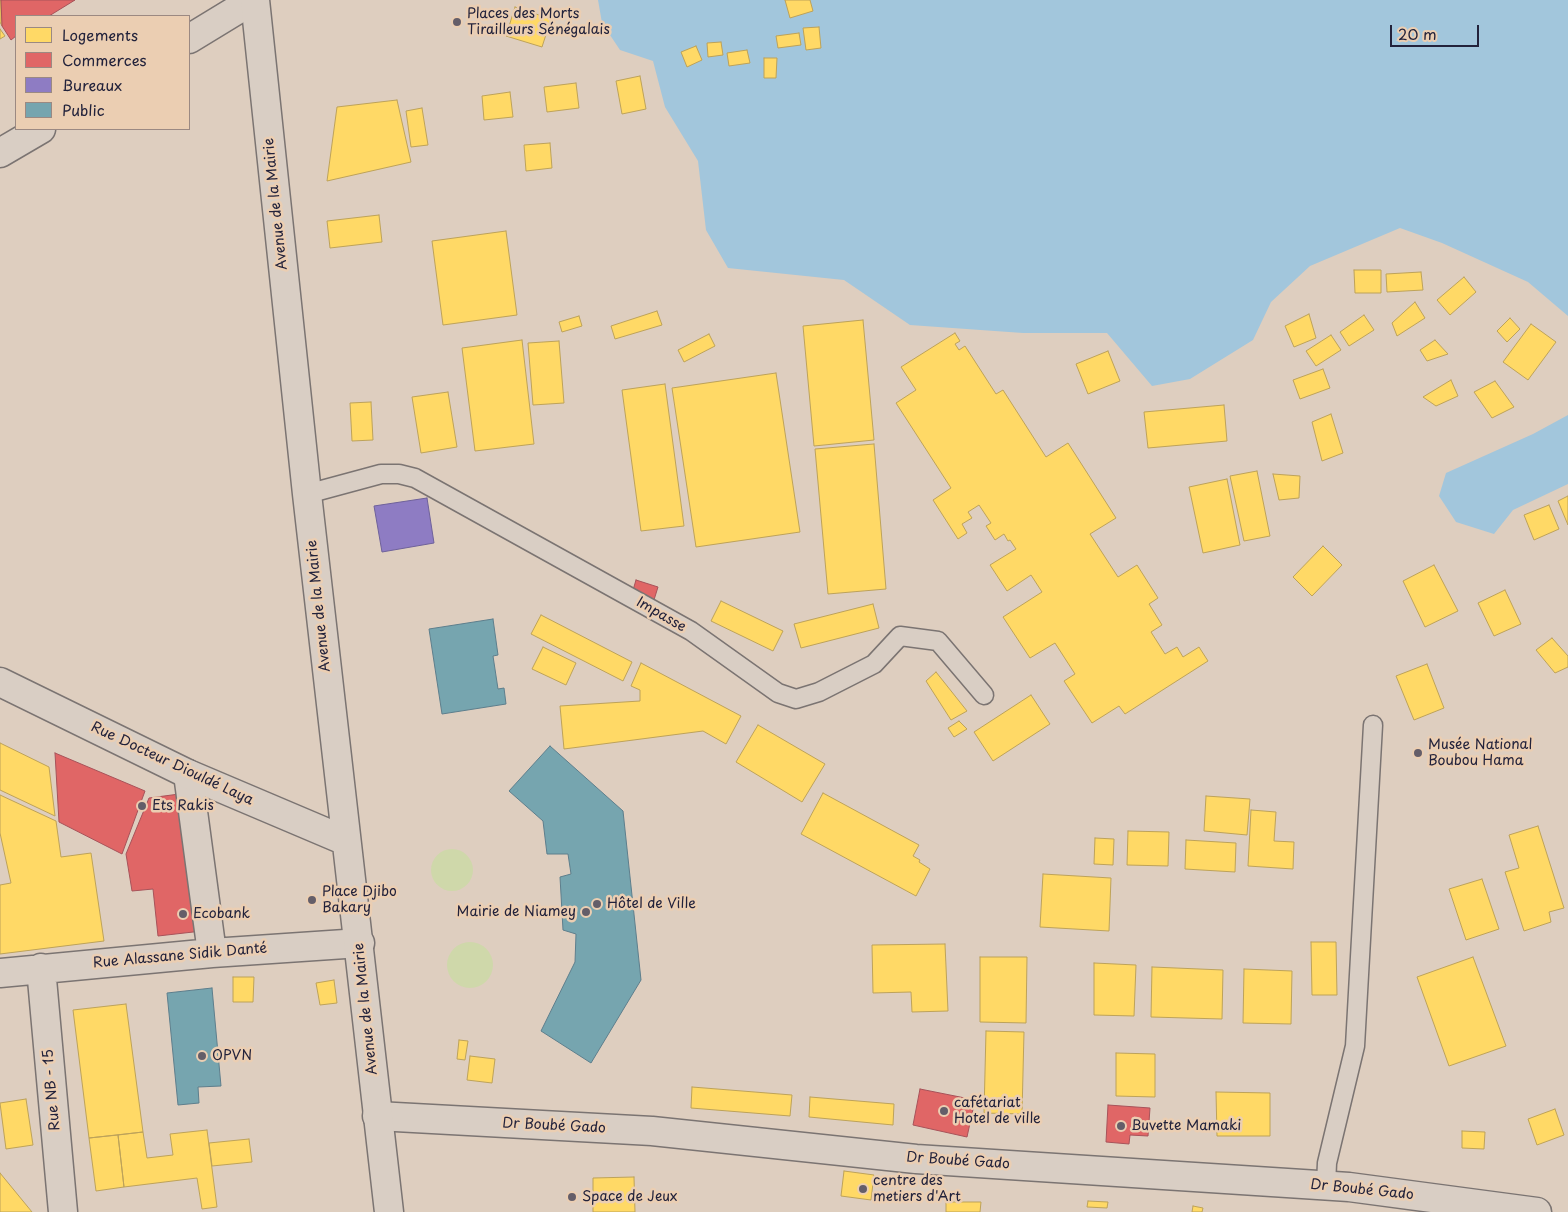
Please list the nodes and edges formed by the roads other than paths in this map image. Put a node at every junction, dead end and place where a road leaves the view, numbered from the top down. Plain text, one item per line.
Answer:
1 (254, 0) edge
2 (190, 38) edge
3 (307, 494) junction
4 (0, 682) edge
5 (984, 695) dead end
6 (1373, 725) dead end
7 (188, 774) junction
8 (346, 841) junction
9 (360, 942) junction
10 (212, 953) junction
11 (41, 968) junction
12 (0, 973) edge
13 (377, 1116) junction
14 (1326, 1185) junction
15 (63, 1212) edge
16 (390, 1212) edge
17 (1537, 1212) edge

1 - 2 street
1 - 3 street, Avenue de la Mairie
3 - 5 lane, Impasse
3 - 8 street, Avenue de la Mairie
4 - 7 street, Rue Docteur Diouldé Laya
6 - 14 lane
7 - 8 street, Rue Docteur Diouldé Laya
7 - 10 street
8 - 9 street, Avenue de la Mairie
9 - 10 street, Rue Alassane Sidik Danté
9 - 13 street, Avenue de la Mairie
10 - 11 street, Rue Alassane Sidik Danté
11 - 12 street, Rue Alassane Sidik Danté
11 - 15 street, Rue NB - 15
13 - 14 street, Dr Boubé Gado
13 - 16 street, Avenue de la Mairie
14 - 17 street, Dr Boubé Gado

